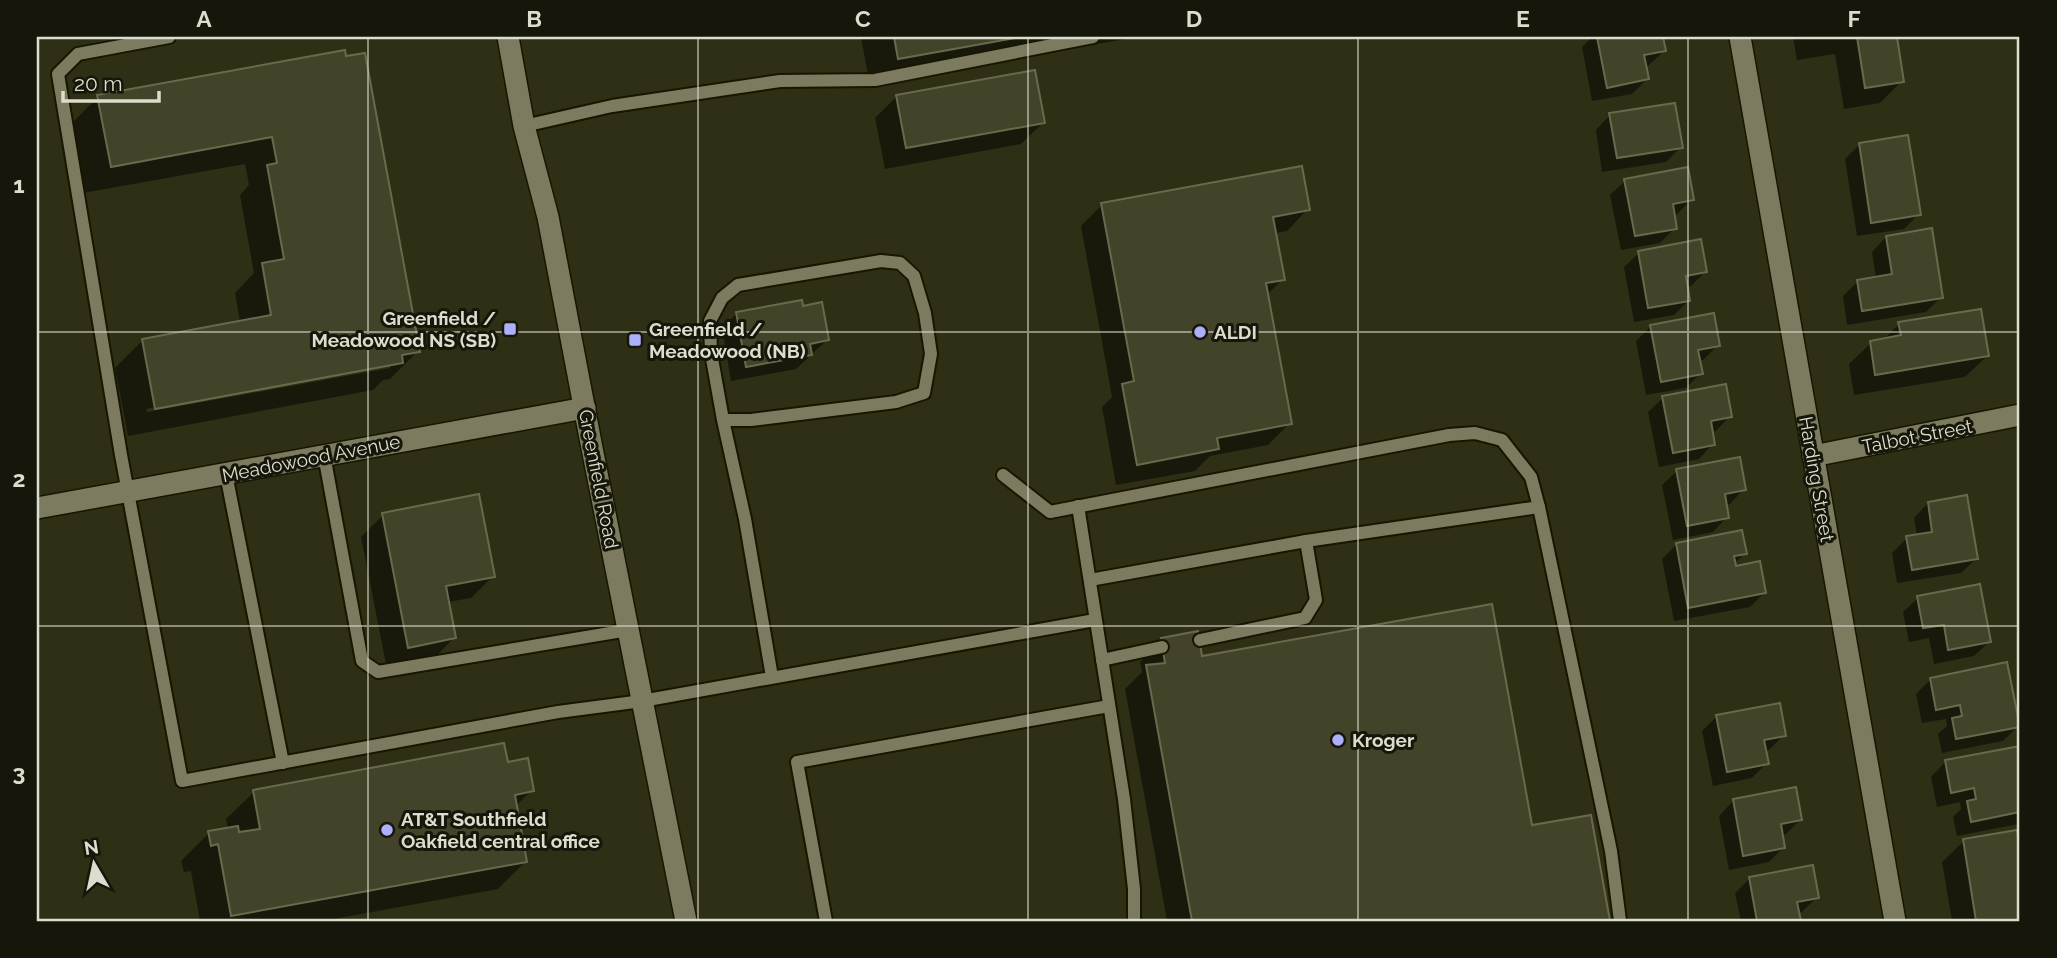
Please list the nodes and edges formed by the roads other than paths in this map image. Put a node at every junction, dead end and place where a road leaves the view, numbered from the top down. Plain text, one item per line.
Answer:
1 (169, 37) edge
2 (508, 37) edge
3 (1093, 37) edge
4 (1740, 37) edge
5 (524, 126) junction
6 (585, 408) junction
7 (2020, 415) edge
8 (723, 420) junction
9 (324, 455) junction
10 (1814, 456) junction
11 (226, 474) junction
12 (1003, 475) dead end
13 (128, 492) junction
14 (1078, 506) junction
15 (1539, 507) junction
16 (37, 508) edge
17 (1306, 541) junction
18 (1090, 580) junction
19 (1095, 620) junction
20 (628, 630) junction
21 (1199, 640) dead end
22 (1162, 647) dead end
23 (1102, 660) junction
24 (772, 677) junction
25 (642, 701) junction
26 (1110, 706) junction
27 (283, 763) junction
28 (685, 921) edge
29 (827, 921) edge
30 (1134, 921) edge
31 (1620, 921) edge
32 (1895, 921) edge

1 - 13 lane
2 - 5 street, Greenfield Road
3 - 5 lane
4 - 10 street, Harding Street
5 - 6 street, Greenfield Road
6 - 9 street, Meadowood Avenue
6 - 20 street, Greenfield Road
7 - 10 street, Talbot Street
8 - 8 lane
8 - 24 lane
9 - 11 street, Meadowood Avenue
9 - 20 lane
10 - 32 street, Harding Street
11 - 13 street, Meadowood Avenue
11 - 27 lane
12 - 14 lane
13 - 16 street, Meadowood Avenue
13 - 27 lane
14 - 15 lane
14 - 18 lane
15 - 17 lane
15 - 31 lane
17 - 18 lane
17 - 21 lane
18 - 19 lane
19 - 23 lane
19 - 24 lane
20 - 25 street, Greenfield Road
22 - 23 lane
23 - 26 lane
24 - 25 lane
25 - 27 lane
25 - 28 street, Greenfield Road
26 - 29 lane
26 - 30 lane

